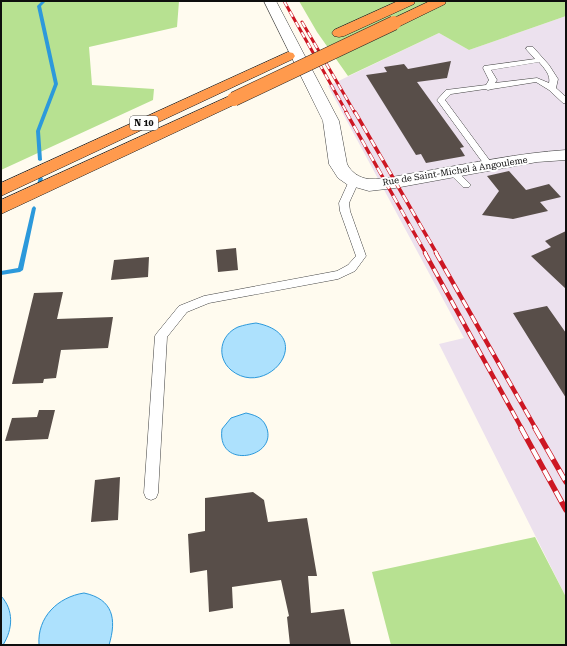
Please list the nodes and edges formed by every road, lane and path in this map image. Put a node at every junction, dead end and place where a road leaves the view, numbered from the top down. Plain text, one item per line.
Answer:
1 (270, 1) edge
2 (409, 1) edge
3 (440, 1) edge
4 (324, 40) dead end
5 (310, 46) dead end
6 (530, 49) dead end
7 (540, 60) junction
8 (488, 88) junction
9 (552, 88) junction
10 (566, 101) edge
11 (566, 155) edge
12 (489, 166) junction
13 (453, 172) junction
14 (354, 182) junction
15 (466, 185) dead end
16 (1, 190) edge
17 (1, 208) edge
18 (151, 493) dead end

1 - 14 street
2 - 4 highway
3 - 17 highway, N 10, bridge
5 - 16 highway, N 10
6 - 7 lane
7 - 8 lane
7 - 9 lane
8 - 9 lane
8 - 12 lane
9 - 10 lane
11 - 12 street, Rue de Saint-Michel à Angouleme
12 - 13 street, Rue de Saint-Michel à Angouleme
13 - 14 street, Rue de Saint-Michel à Angouleme
13 - 15 lane
14 - 18 lane

